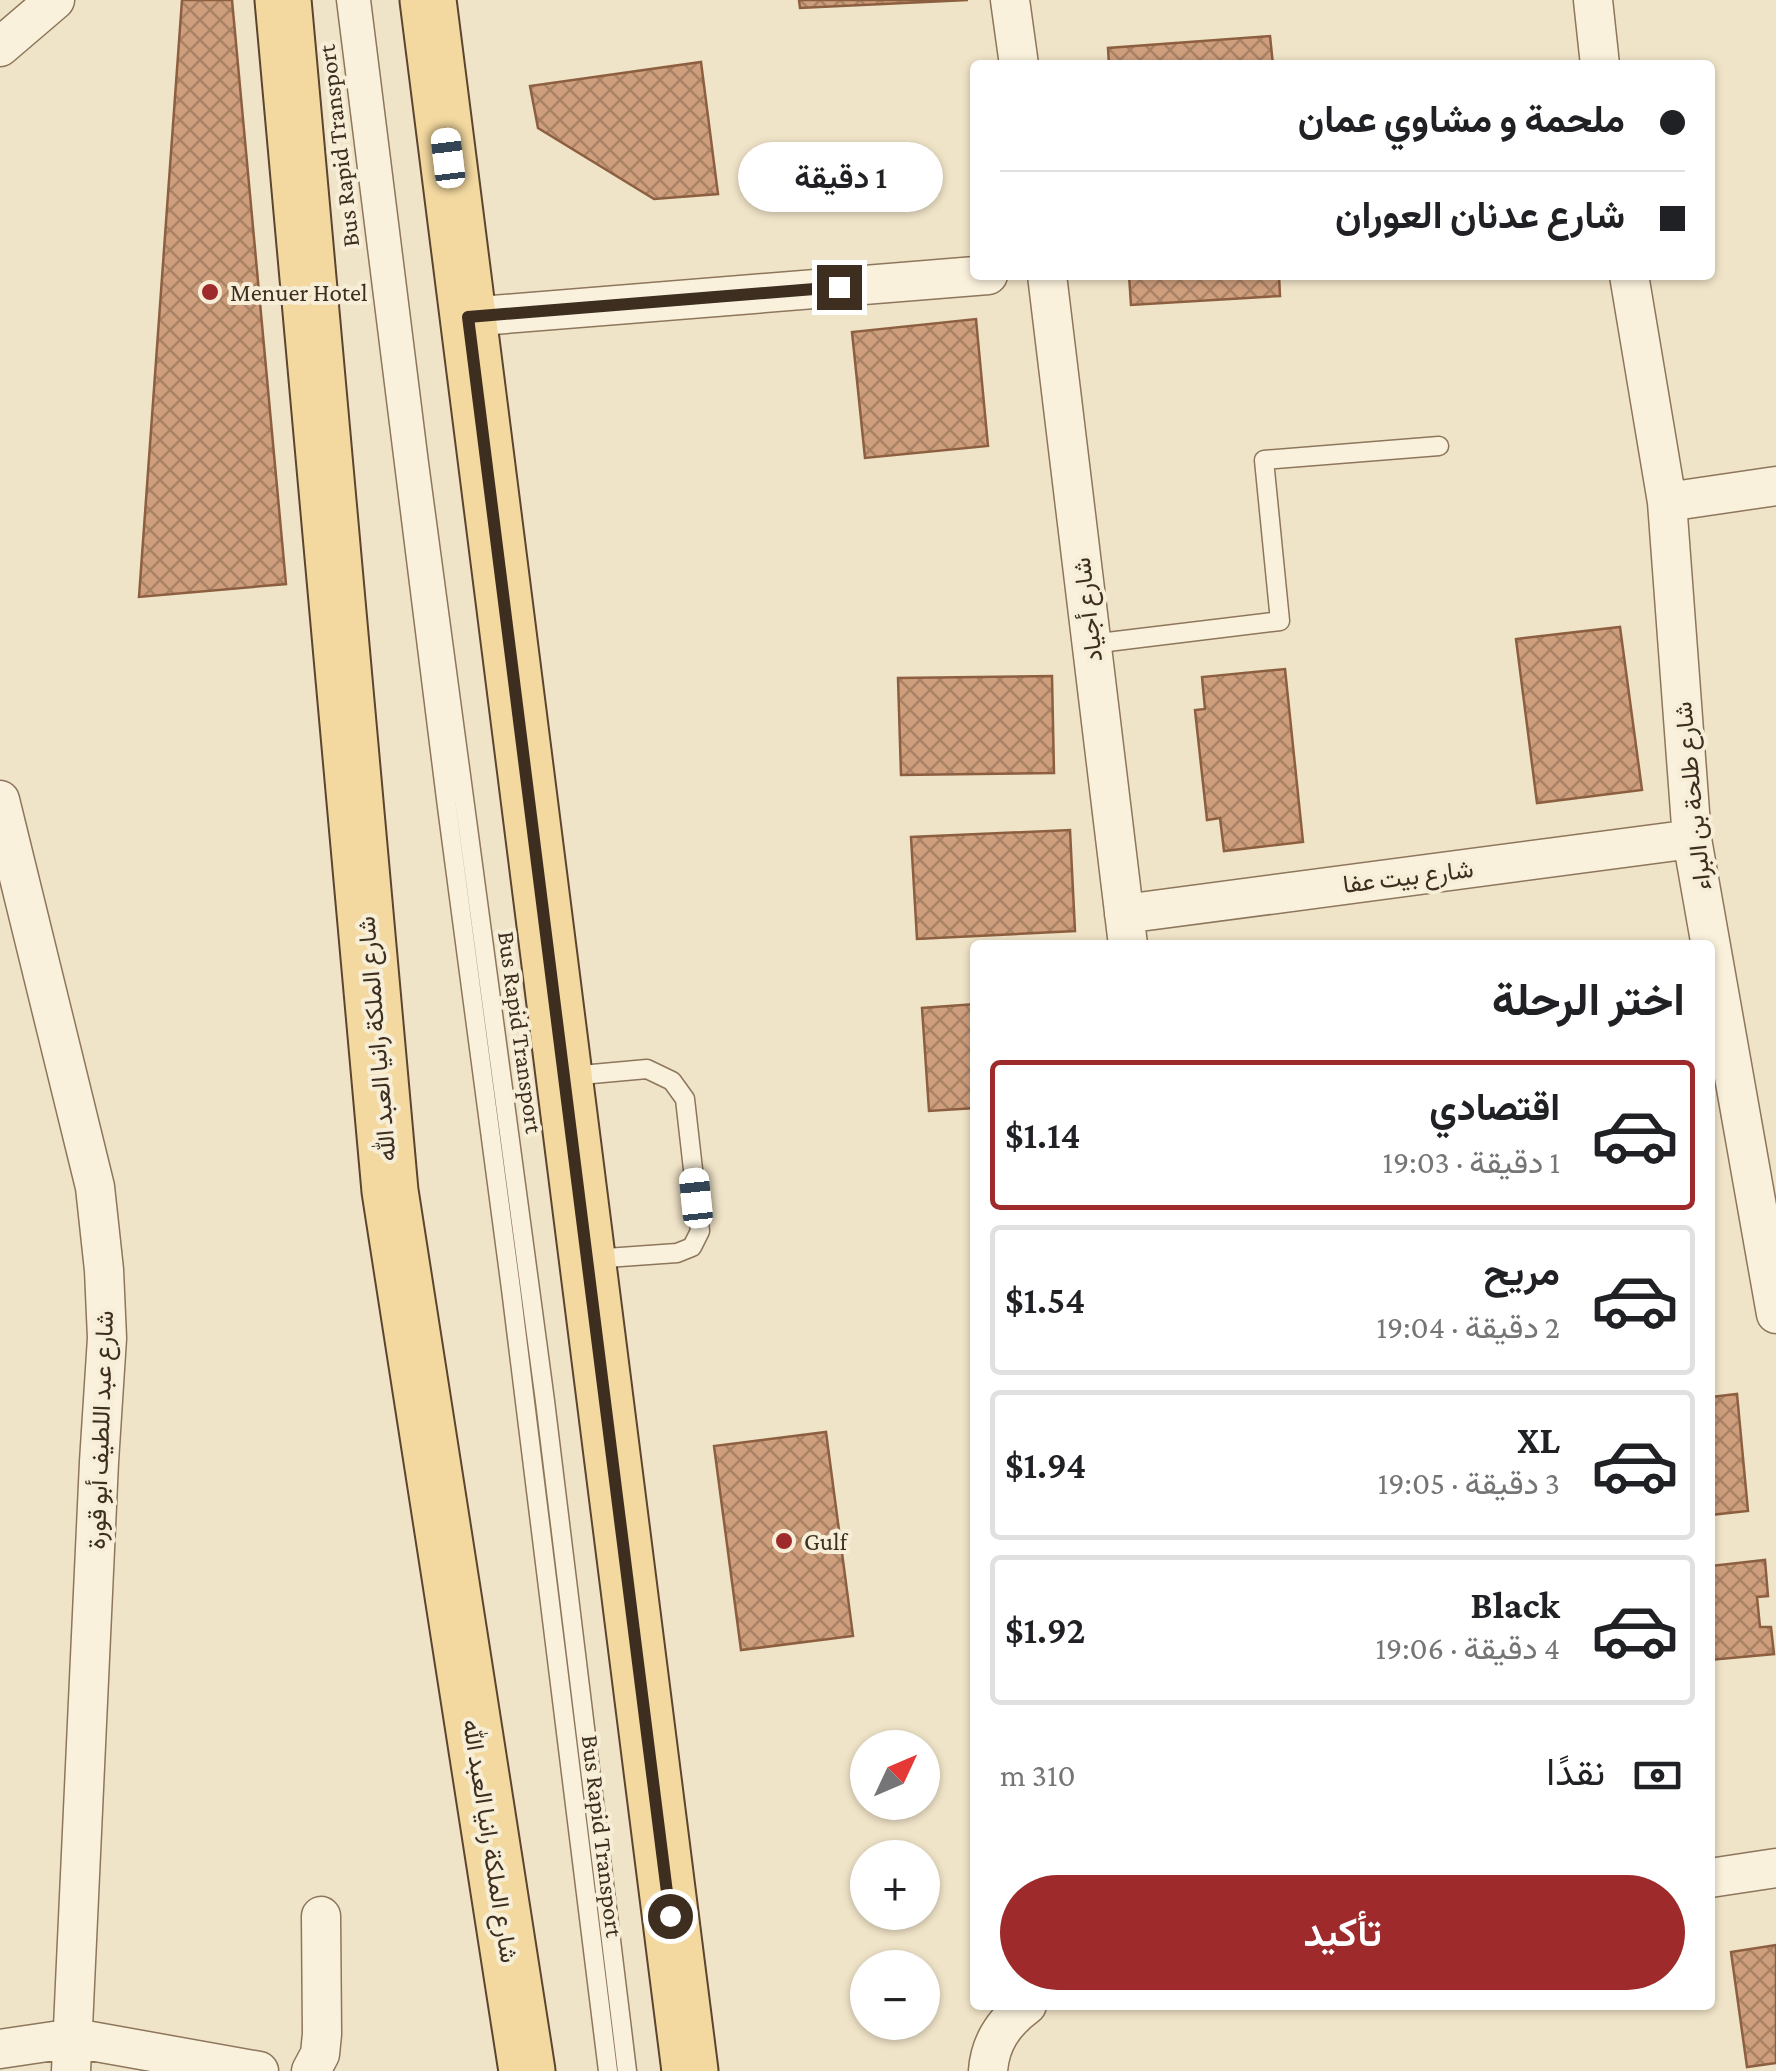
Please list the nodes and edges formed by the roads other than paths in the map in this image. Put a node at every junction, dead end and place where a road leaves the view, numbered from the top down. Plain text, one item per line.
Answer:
1 (55, 0) edge
2 (283, 0) edge
3 (346, 0) edge
4 (361, 0) edge
5 (428, 0) edge
6 (1010, 0) edge
7 (1593, 0) edge
8 (0, 47) edge
9 (1017, 60) edge
10 (1599, 60) edge
11 (970, 276) edge
12 (1047, 280) edge
13 (1630, 280) edge
14 (468, 317) junction
15 (1440, 446) dead end
16 (1776, 486) edge
17 (1667, 502) junction
18 (1091, 644) junction
19 (0, 800) edge
20 (1692, 839) junction
21 (1126, 929) edge
22 (1710, 940) edge
23 (1715, 969) edge
24 (564, 1077) junction
25 (586, 1260) junction
26 (1776, 1314) edge
27 (1776, 1868) edge
28 (1715, 1877) edge
29 (321, 1916) dead end
30 (1021, 2010) edge
31 (0, 2049) edge
32 (73, 2054) edge
33 (259, 2071) edge
34 (311, 2071) edge
35 (527, 2071) edge
36 (608, 2071) edge
37 (627, 2071) edge
38 (690, 2071) edge
39 (988, 2071) edge

1 - 8 street
2 - 35 main road, شارع الملكة رانيا العبد الله
3 - 36 lane, Bus Rapid Transport
4 - 37 lane, Bus Rapid Transport
5 - 14 main road
6 - 9 street
7 - 10 street
11 - 14 street
12 - 18 street, شارع أجياد
13 - 17 street, شارع طلحة بن البراء
14 - 24 main road
15 - 18 lane
16 - 17 street
17 - 20 street, شارع طلحة بن البراء
18 - 21 street, شارع أجياد
19 - 32 street, شارع عبد اللطيف أبو قورة
20 - 21 street, شارع بيت عفا
20 - 22 street, شارع طلحة بن البراء
23 - 26 street, شارع طلحة بن البراء
24 - 25 main road
24 - 25 lane
25 - 38 main road
27 - 28 street
29 - 34 street
30 - 39 street
31 - 32 street
32 - 33 street

